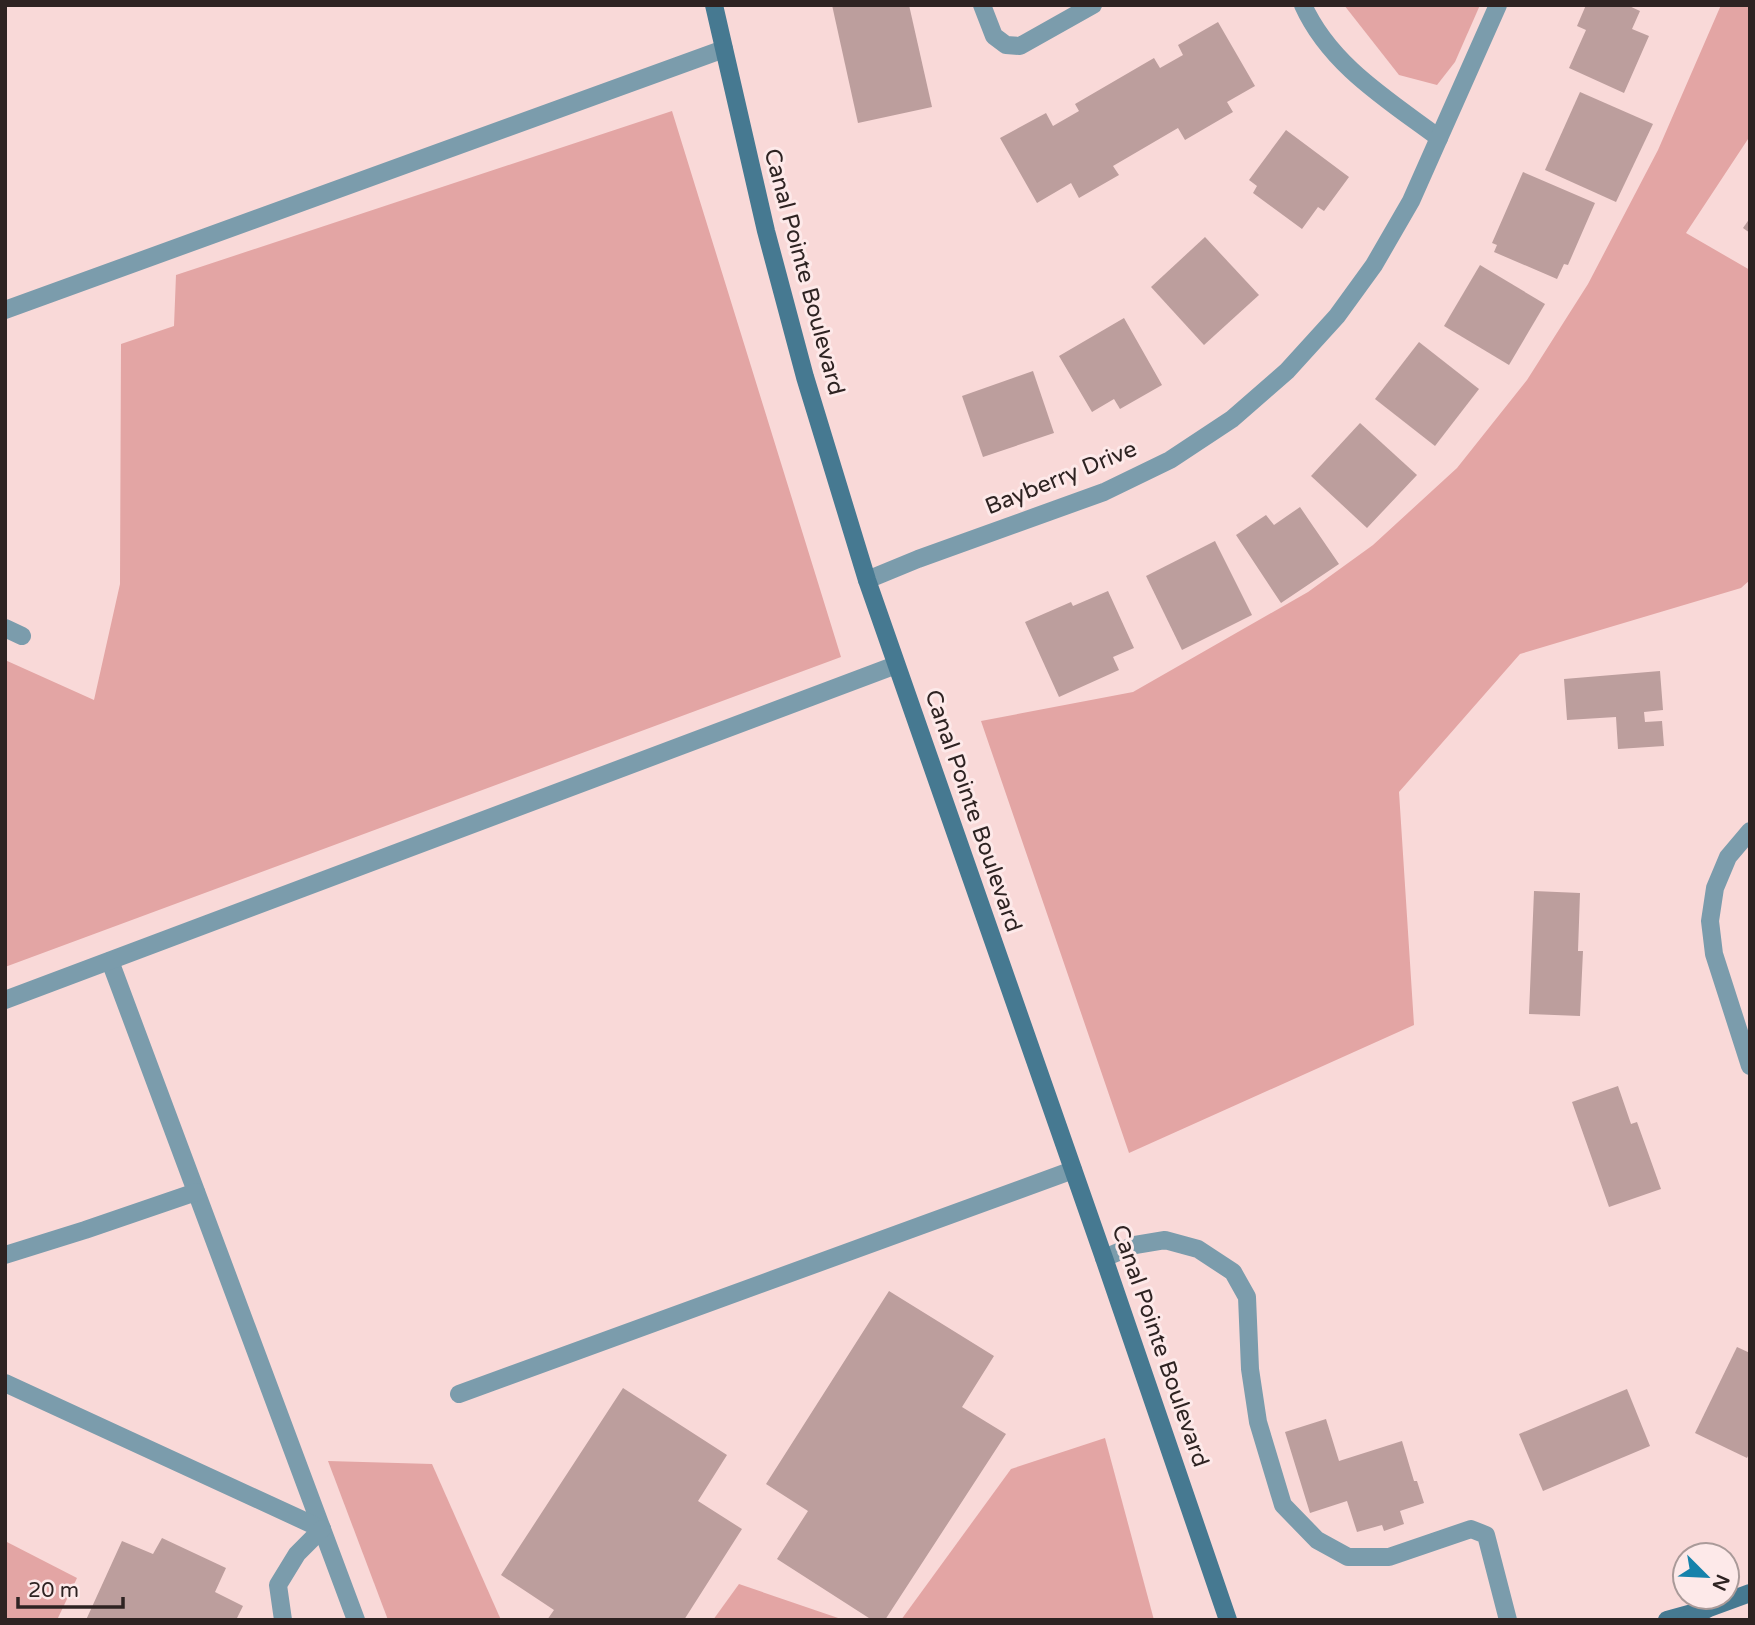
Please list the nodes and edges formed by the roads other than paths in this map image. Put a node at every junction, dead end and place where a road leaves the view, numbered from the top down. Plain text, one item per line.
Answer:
1 (714, 5) edge
2 (982, 5) edge
3 (1093, 5) edge
4 (1303, 5) edge
5 (1497, 5) edge
6 (724, 49) junction
7 (1439, 138) junction
8 (5, 310) edge
9 (867, 580) junction
10 (5, 628) edge
11 (22, 636) dead end
12 (896, 665) junction
13 (1750, 831) edge
14 (110, 961) junction
15 (5, 1000) edge
16 (1750, 1066) edge
17 (1073, 1170) junction
18 (196, 1192) junction
19 (5, 1255) edge
20 (1104, 1258) junction
21 (5, 1383) edge
22 (459, 1394) dead end
23 (322, 1529) junction
24 (1698, 1611) edge
25 (1703, 1611) edge
26 (283, 1620) edge
27 (356, 1620) edge
28 (1228, 1620) edge
29 (1508, 1620) edge
30 (1667, 1620) edge
31 (1686, 1620) edge

1 - 6 street, Canal Pointe Boulevard
2 - 3 street
4 - 7 street
5 - 7 street, Bayberry Drive
6 - 8 street
6 - 9 street, Canal Pointe Boulevard
7 - 9 street, Bayberry Drive
9 - 12 street, Canal Pointe Boulevard
10 - 11 street
12 - 14 street
12 - 17 street, Canal Pointe Boulevard
13 - 16 street
14 - 15 street
14 - 18 street
17 - 20 street, Canal Pointe Boulevard
17 - 22 street
18 - 19 street
18 - 23 street
20 - 28 street, Canal Pointe Boulevard
20 - 29 street
21 - 23 street
23 - 26 street
23 - 27 street
24 - 30 street
25 - 31 street

